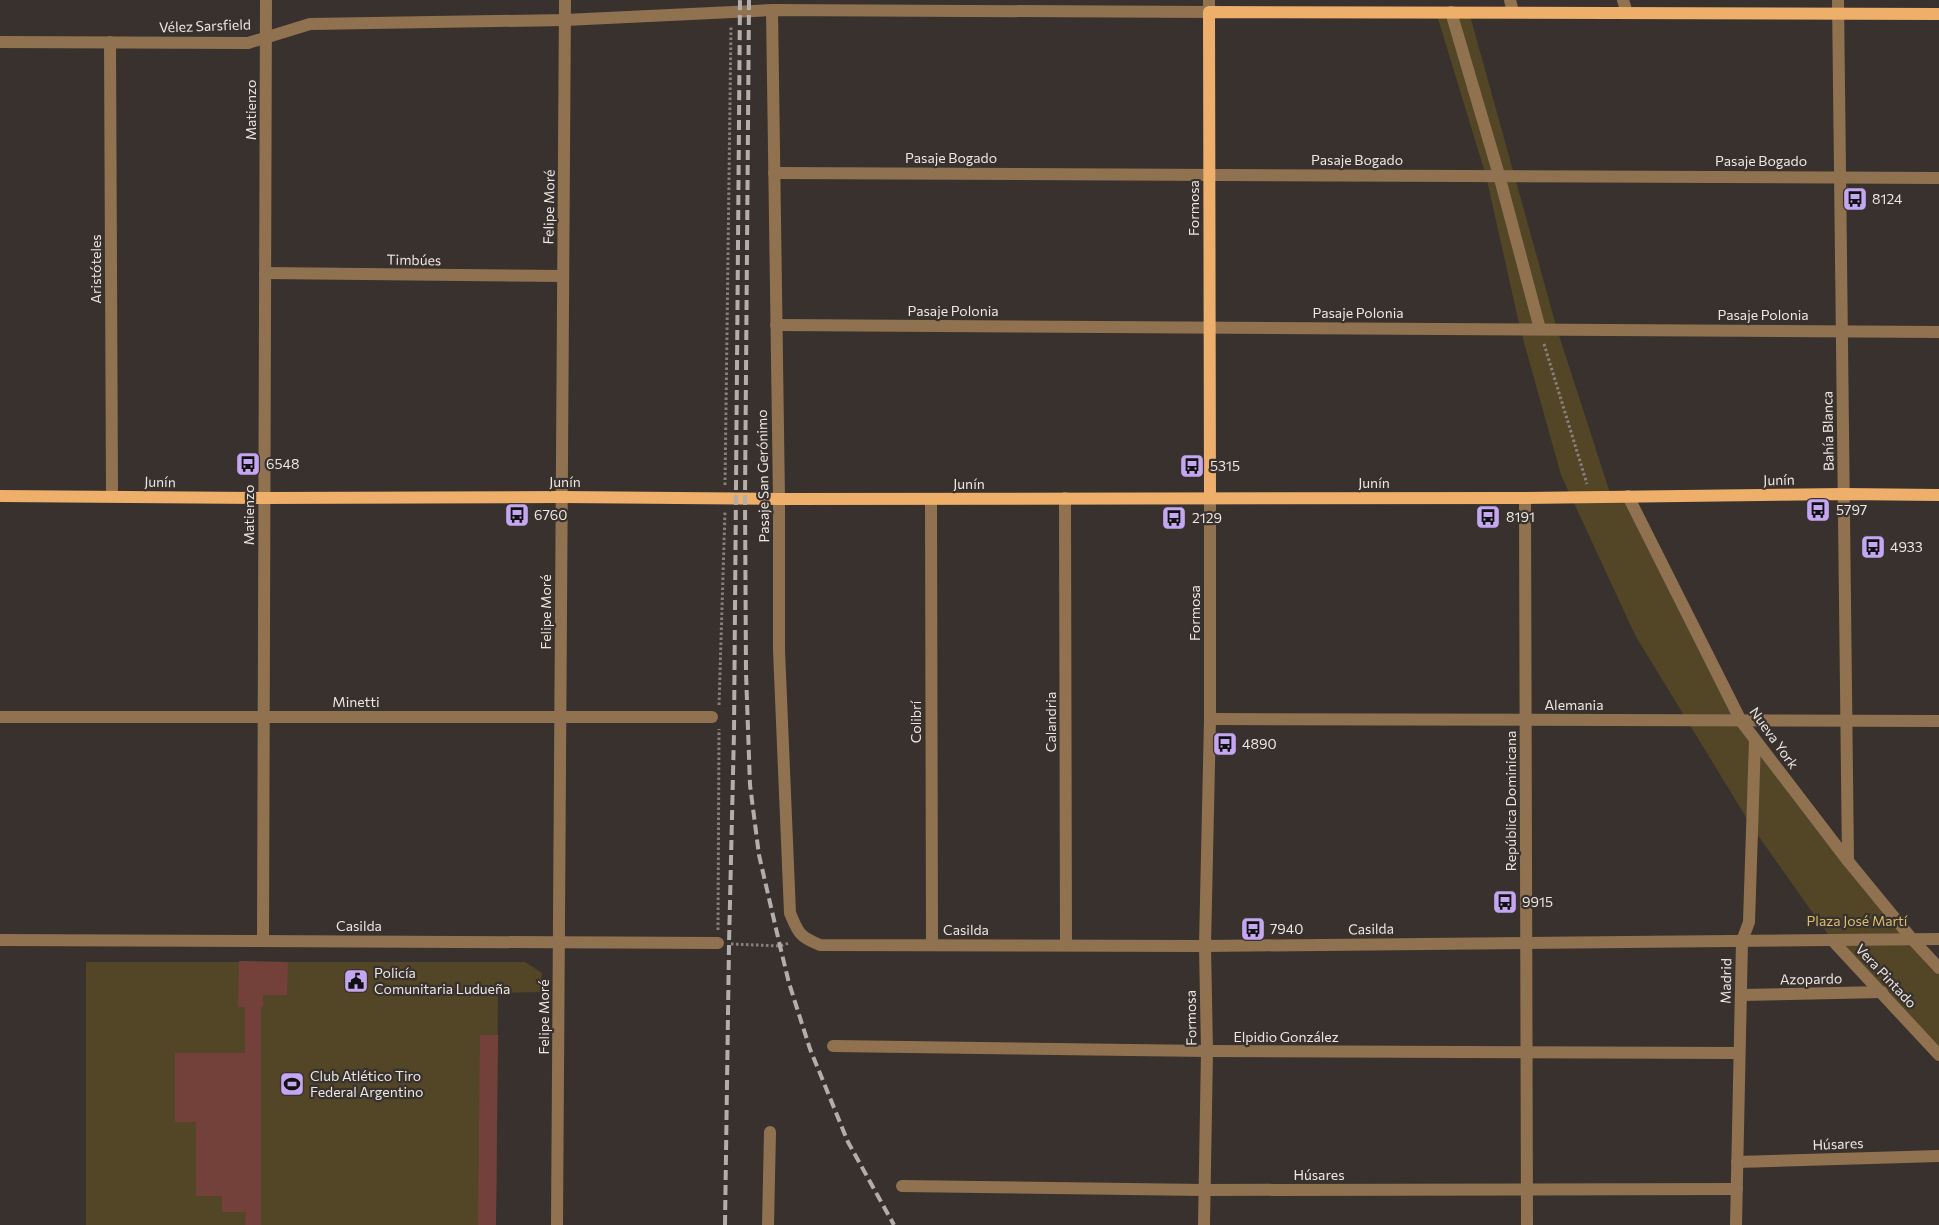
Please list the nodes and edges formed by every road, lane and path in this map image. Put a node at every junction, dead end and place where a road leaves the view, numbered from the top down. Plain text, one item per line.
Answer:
1 (266, 0) edge
2 (565, 0) edge
3 (695, 0) edge
4 (1623, 0) edge
5 (1838, 0) edge
6 (786, 5) edge
7 (1208, 6) edge
8 (1511, 6) edge
9 (772, 10) junction
10 (731, 11) junction
11 (1451, 12) junction
12 (695, 13) junction
13 (1627, 13) junction
14 (1838, 14) junction
15 (1939, 14) edge
16 (566, 20) junction
17 (267, 37) junction
18 (0, 42) edge
19 (110, 42) junction
20 (774, 173) junction
21 (1209, 174) junction
22 (1499, 175) junction
23 (1840, 176) junction
24 (1939, 178) edge
25 (265, 273) junction
26 (563, 276) junction
27 (776, 325) junction
28 (1209, 327) junction
29 (1540, 329) junction
30 (1842, 330) junction
31 (1939, 332) edge
32 (1844, 494) junction
33 (1939, 495) edge
34 (0, 496) edge
35 (112, 496) junction
36 (1628, 496) junction
37 (562, 497) junction
38 (725, 497) junction
39 (1590, 497) junction
40 (264, 498) junction
41 (1065, 498) junction
42 (1210, 498) junction
43 (1525, 498) junction
44 (779, 499) junction
45 (931, 499) junction
46 (717, 716) junction
47 (0, 717) edge
48 (263, 717) junction
49 (560, 717) junction
50 (1210, 719) junction
51 (1525, 720) junction
52 (1741, 721) junction
53 (1846, 721) junction
54 (1939, 722) edge
55 (1755, 740) junction
56 (1848, 861) junction
57 (804, 938) junction
58 (1912, 939) junction
59 (1939, 939) edge
60 (0, 940) edge
61 (1742, 940) junction
62 (1832, 940) junction
63 (263, 941) junction
64 (559, 942) junction
65 (1526, 942) junction
66 (718, 943) junction
67 (932, 945) junction
68 (1066, 945) junction
69 (1205, 946) junction
70 (1939, 968) edge
71 (1882, 992) junction
72 (1741, 995) junction
73 (833, 1046) dead end
74 (1207, 1051) junction
75 (1526, 1053) junction
76 (1740, 1053) junction
77 (1939, 1055) edge
78 (770, 1132) dead end
79 (1939, 1156) edge
80 (1737, 1162) junction
81 (902, 1186) dead end
82 (1204, 1190) junction
83 (1737, 1190) junction
84 (1527, 1191) junction
85 (557, 1225) edge
86 (768, 1225) edge
87 (1204, 1225) edge
88 (1527, 1225) edge
89 (1736, 1225) edge

1 - 17 street, Matienzo
2 - 16 street, Felipe Moré
3 - 12 street
4 - 13 street
5 - 14 street, Bahía Blanca
6 - 7 street, Vélez Sarsfield
6 - 9 street, Vélez Sarsfield
7 - 11 main road, Vélez Sarsfield
7 - 21 main road, Formosa
8 - 11 main road, Vélez Sarsfield
8 - 13 main road, Vélez Sarsfield
9 - 10 street, Vélez Sarsfield
9 - 20 street, Pasaje San Gerónimo
10 - 12 street, Vélez Sarsfield
10 - 38 path
11 - 22 street
12 - 16 street, Vélez Sarsfield
13 - 14 main road, Vélez Sarsfield
14 - 15 main road, Vélez Sarsfield
14 - 23 street, Bahía Blanca
16 - 17 street, Vélez Sarsfield
16 - 26 street, Felipe Moré
17 - 19 street, Vélez Sarsfield
17 - 25 street, Matienzo
18 - 19 street, Vélez Sarsfield
19 - 35 street, Aristóteles
20 - 21 street, Pasaje Bogado
20 - 27 street, Pasaje San Gerónimo
21 - 22 street, Pasaje Bogado
21 - 28 main road, Formosa
22 - 23 street, Pasaje Bogado
22 - 29 street
23 - 24 street, Pasaje Bogado
23 - 30 street, Bahía Blanca
25 - 26 street, Timbúes
25 - 40 street, Matienzo
26 - 37 street, Felipe Moré
27 - 28 street, Pasaje Polonia
27 - 44 street, Pasaje San Gerónimo
28 - 29 street, Pasaje Polonia
28 - 42 main road, Formosa
29 - 30 street, Pasaje Polonia
29 - 39 path
30 - 31 street, Pasaje Polonia
30 - 32 street, Bahía Blanca
32 - 33 main road, Junín
32 - 36 main road, Junín
32 - 53 street, Bahía Blanca
34 - 35 main road, Junín
35 - 40 main road, Junín
36 - 39 main road, Junín
36 - 52 street, Nueva York
37 - 38 main road, Junín
37 - 40 main road, Junín
37 - 49 street, Felipe Moré
38 - 44 main road, Junín
38 - 46 path
39 - 43 main road, Junín
40 - 48 street, Matienzo
41 - 42 main road, Junín
41 - 45 main road, Junín
41 - 68 street, Calandria
42 - 43 main road, Junín
42 - 50 street, Formosa
43 - 51 street, República Dominicana
44 - 45 main road, Junín
44 - 57 street, Pasaje San Gerónimo
45 - 67 street, Colibrí
46 - 49 street, Minetti
46 - 66 path
47 - 48 street, Minetti
48 - 49 street, Minetti
48 - 63 street, Matienzo
49 - 64 street, Felipe Moré
50 - 51 street, Alemania
50 - 69 street, Formosa
51 - 52 street, Alemania
51 - 65 street, República Dominicana
52 - 53 street, Alemania
52 - 55 street, Nueva York
53 - 54 street, Alemania
53 - 56 street, Bahía Blanca
55 - 56 street, Nueva York
55 - 61 street, Madrid
56 - 58 street, Nueva York
57 - 66 path
57 - 67 street, Casilda
58 - 59 street, Casilda
58 - 62 street, Casilda
58 - 70 street, Nueva York
60 - 63 street, Casilda
61 - 62 street, Casilda
61 - 65 street, Casilda
61 - 72 street, Madrid
62 - 71 street, Vera Pintado
63 - 64 street, Casilda
64 - 66 street, Casilda
64 - 85 street, Felipe Moré
65 - 69 street, Casilda
65 - 75 street, República Dominicana
67 - 68 street, Casilda
68 - 69 street, Casilda
69 - 74 street, Formosa
71 - 72 street, Azopardo
71 - 77 street, Vera Pintado
72 - 76 street, Madrid
73 - 74 street, Elpidio González
74 - 75 street, Elpidio González
74 - 82 street, Formosa
75 - 76 street, Elpidio González
75 - 84 street, República Dominicana
76 - 80 street, Madrid
78 - 86 street
79 - 80 street, Húsares
80 - 83 street, Madrid
81 - 82 street, Húsares
82 - 84 street, Húsares
82 - 87 street, Formosa
83 - 84 street, Húsares
83 - 89 street, Madrid
84 - 88 street, República Dominicana

